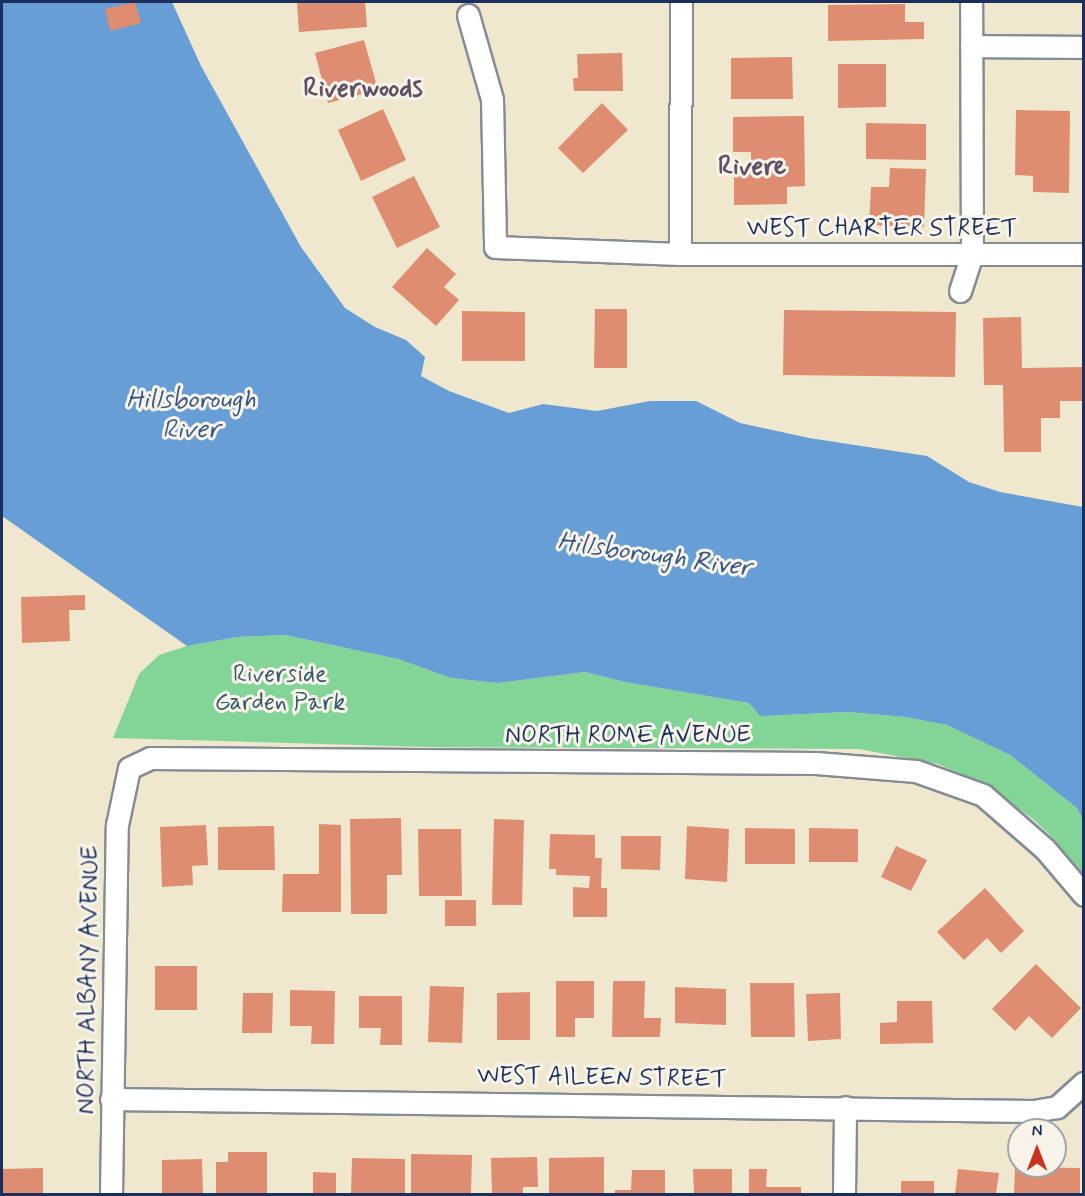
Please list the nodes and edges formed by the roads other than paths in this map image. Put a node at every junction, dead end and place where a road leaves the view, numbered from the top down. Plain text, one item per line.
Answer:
1 (681, 2) edge
2 (971, 2) edge
3 (468, 15) dead end
4 (971, 46) junction
5 (1083, 47) edge
6 (680, 254) junction
7 (1083, 254) edge
8 (972, 255) junction
9 (960, 291) dead end
10 (129, 768) joint
11 (1083, 895) edge
12 (1083, 1083) edge
13 (111, 1099) junction
14 (845, 1107) junction
15 (111, 1194) edge
16 (844, 1194) edge

1 - 6 street
2 - 4 street
3 - 6 street, WEST CHARTER STREET
4 - 5 street
4 - 8 street
6 - 8 street, WEST CHARTER STREET
7 - 8 street, WEST CHARTER STREET
8 - 9 street
10 - 11 street, NORTH ROME AVENUE
10 - 13 street, NORTH ALBANY AVENUE
12 - 14 street, WEST AILEEN STREET
13 - 14 street, WEST AILEEN STREET
13 - 15 street, NORTH ALBANY AVENUE
14 - 16 street

